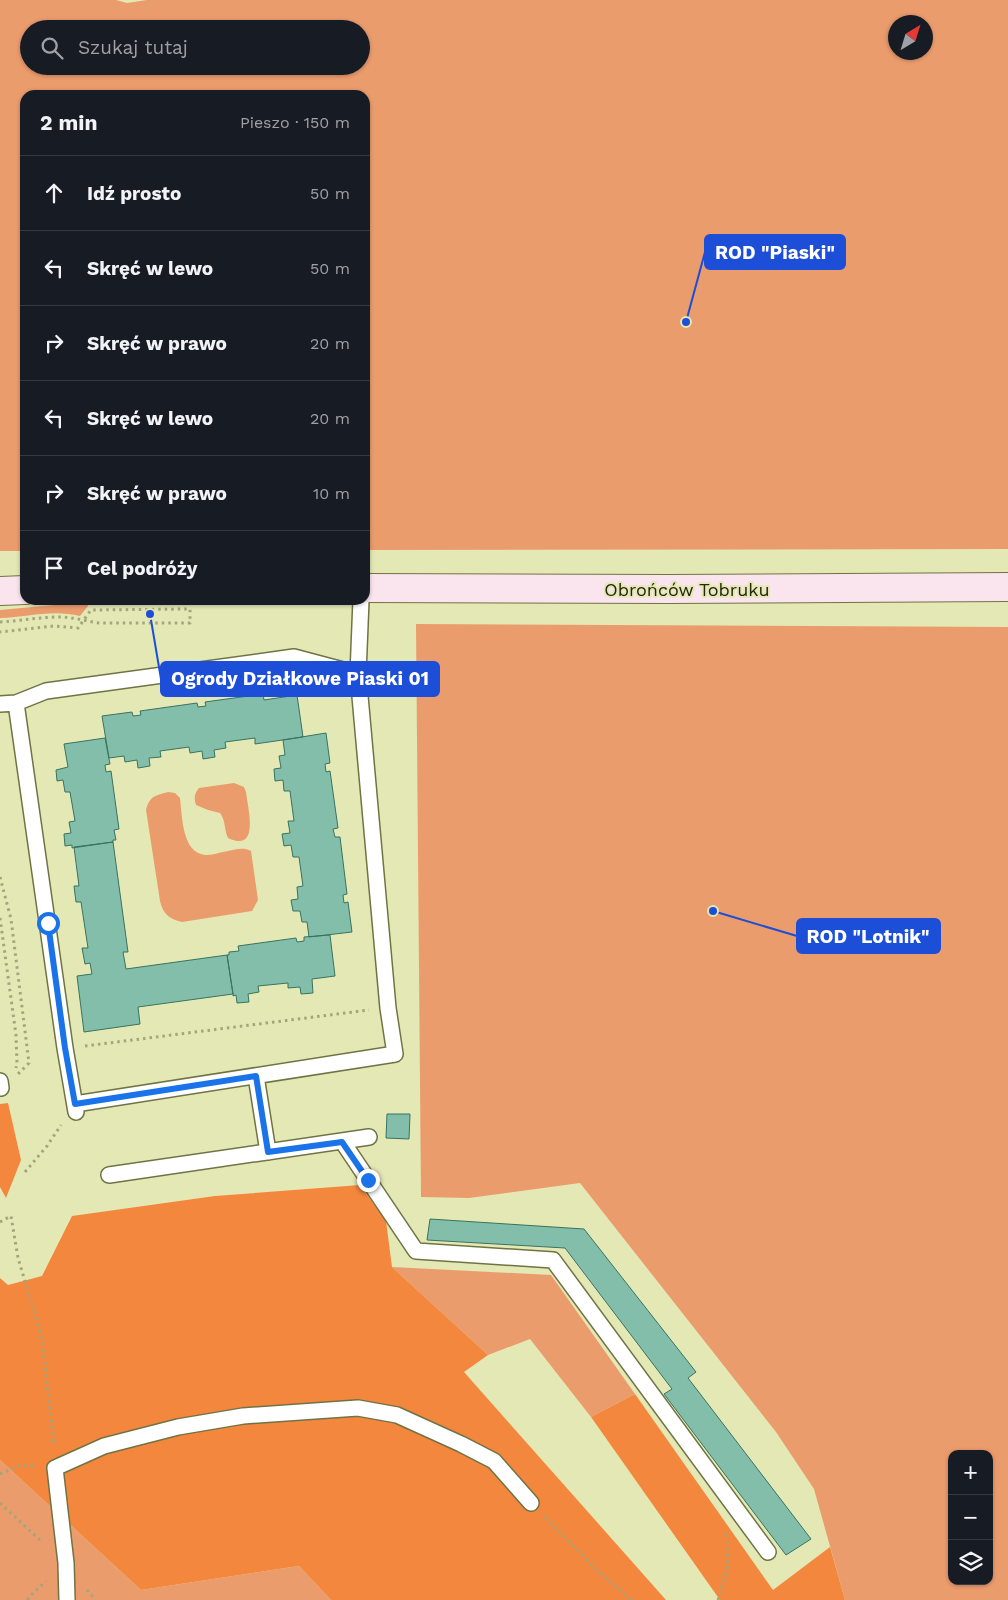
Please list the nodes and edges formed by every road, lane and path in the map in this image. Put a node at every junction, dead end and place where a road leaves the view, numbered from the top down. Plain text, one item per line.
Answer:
1 (1008, 587) edge
2 (370, 588) edge
3 (20, 590) edge
4 (0, 591) edge
5 (361, 605) edge
6 (84, 620) junction
7 (0, 622) edge
8 (0, 632) edge
9 (358, 674) junction
10 (16, 703) junction
11 (0, 704) edge
12 (0, 877) edge
13 (0, 918) edge
14 (388, 1008) junction
15 (65, 1048) junction
16 (256, 1076) junction
17 (5, 1083) edge
18 (75, 1108) junction
19 (369, 1137) dead end
20 (342, 1142) junction
21 (268, 1152) junction
22 (25, 1172) dead end
23 (109, 1175) dead end
24 (0, 1222) edge
25 (55, 1468) junction
26 (0, 1474) edge
27 (724, 1492) junction
28 (0, 1503) edge
29 (531, 1503) joint
30 (768, 1552) dead end
31 (66, 1563) junction
32 (67, 1600) edge
33 (631, 1600) edge
34 (718, 1600) edge

1 - 2 street, Obrońców Tobruku
3 - 4 street
5 - 9 lane
6 - 6 path
6 - 7 path
6 - 8 path
9 - 10 lane
9 - 14 lane
10 - 11 lane
10 - 15 lane
12 - 17 path
13 - 17 path
14 - 15 path
14 - 16 lane
15 - 18 lane
16 - 18 lane
16 - 21 lane
18 - 22 path
19 - 20 lane
20 - 21 lane
20 - 27 lane
21 - 23 lane
24 - 25 path
25 - 26 path
25 - 29 lane
25 - 31 lane
27 - 30 lane
27 - 34 path
28 - 31 path
29 - 33 path
31 - 32 lane

